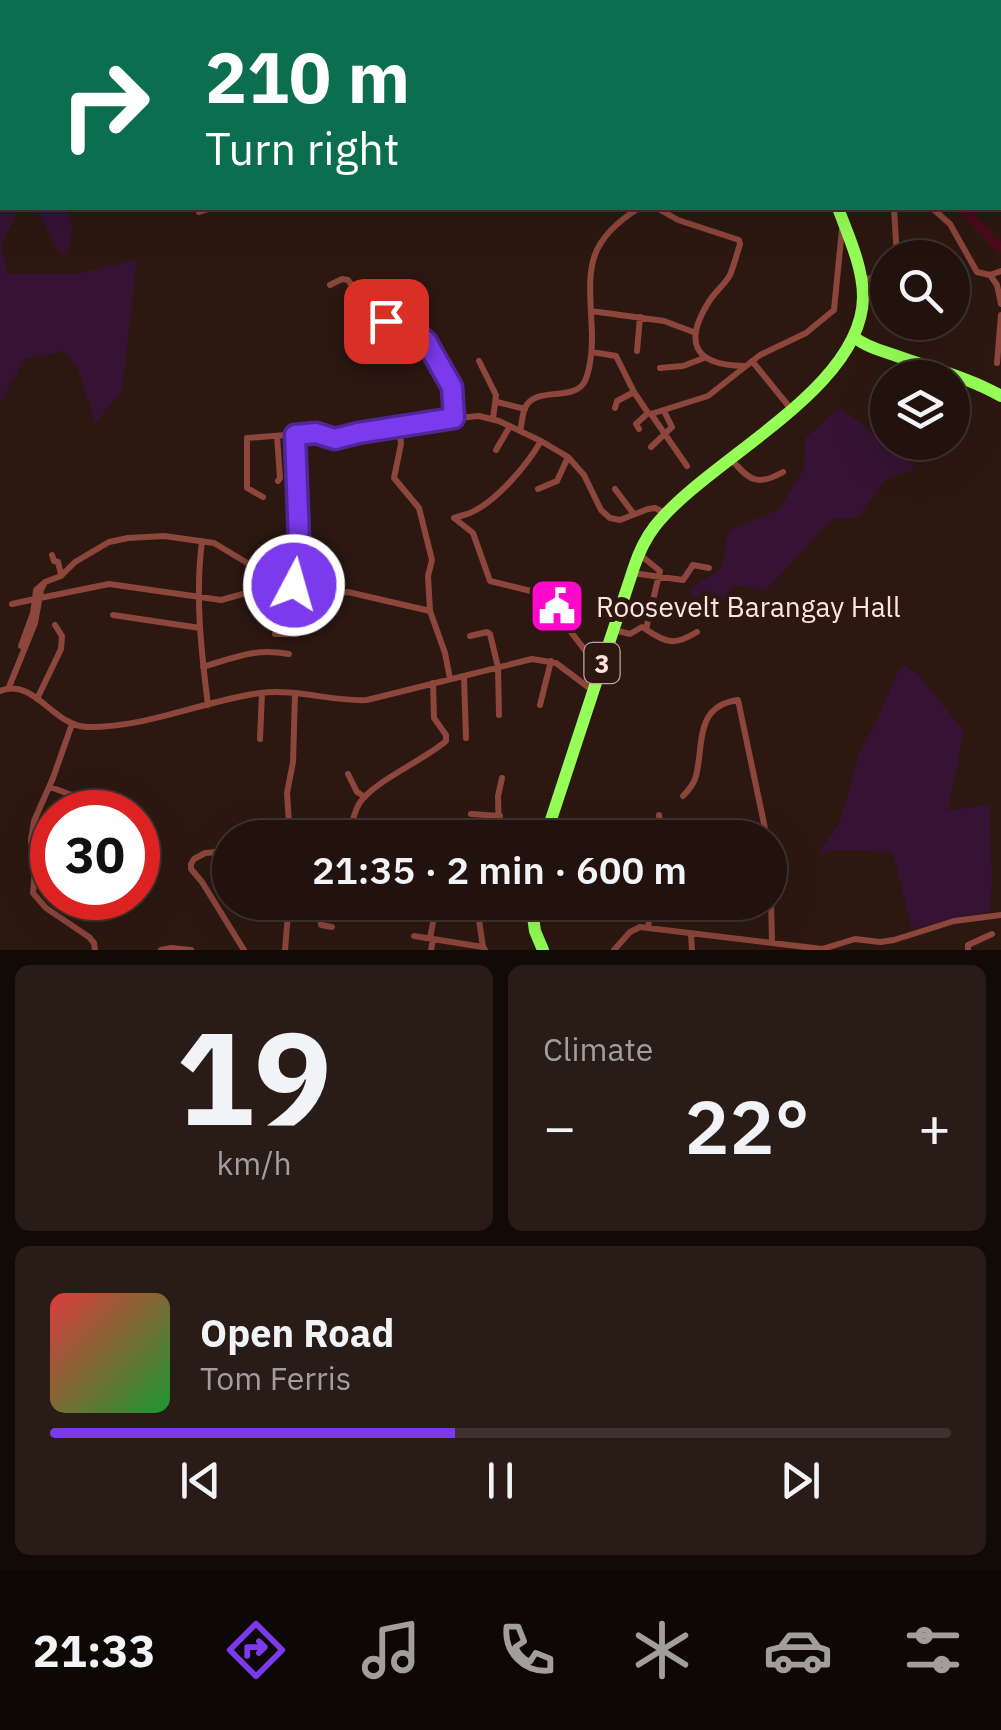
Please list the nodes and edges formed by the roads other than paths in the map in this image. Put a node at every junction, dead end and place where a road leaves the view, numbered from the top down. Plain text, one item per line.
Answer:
1 (206, 210) edge
2 (636, 210) edge
3 (661, 210) edge
4 (839, 210) edge
5 (896, 210) edge
6 (934, 210) edge
7 (199, 212) dead end
8 (843, 222) junction
9 (897, 240) edge
10 (855, 260) junction
11 (1001, 271) edge
12 (990, 275) junction
13 (870, 278) edge
14 (861, 279) junction
15 (330, 286) dead end
16 (1001, 304) edge
17 (591, 311) junction
18 (1001, 315) edge
19 (640, 316) junction
20 (857, 319) junction
21 (696, 333) junction
22 (850, 343) junction
23 (879, 347) junction
24 (637, 351) dead end
25 (592, 352) junction
26 (704, 358) junction
27 (479, 361) dead end
28 (997, 362) dead end
29 (748, 363) junction
30 (660, 368) dead end
31 (634, 392) junction
32 (1001, 396) edge
33 (497, 402) junction
34 (614, 408) dead end
35 (524, 409) junction
36 (790, 409) junction
37 (664, 411) junction
38 (650, 413) junction
39 (454, 418) junction
40 (492, 419) junction
41 (510, 426) junction
42 (399, 427) junction
43 (639, 429) dead end
44 (520, 431) junction
45 (295, 435) junction
46 (664, 435) junction
47 (277, 436) junction
48 (541, 441) junction
49 (651, 447) dead end
50 (496, 450) dead end
51 (568, 457) junction
52 (730, 458) junction
53 (687, 466) dead end
54 (782, 472) dead end
55 (278, 481) dead end
56 (615, 488) dead end
57 (538, 489) dead end
58 (263, 496) dead end
59 (633, 514) junction
60 (666, 514) junction
61 (202, 541) junction
62 (639, 554) junction
63 (52, 556) dead end
64 (709, 568) dead end
65 (632, 572) junction
66 (61, 576) junction
67 (659, 578) junction
68 (298, 586) junction
69 (37, 598) junction
70 (198, 598) junction
71 (12, 604) dead end
72 (430, 610) junction
73 (113, 615) dead end
74 (55, 625) dead end
75 (200, 628) junction
76 (646, 629) junction
77 (613, 630) junction
78 (697, 632) dead end
79 (274, 634) dead end
80 (470, 636) dead end
81 (18, 654) dead end
82 (289, 654) dead end
83 (551, 661) junction
84 (498, 666) junction
85 (203, 667) junction
86 (601, 667) junction
87 (464, 676) junction
88 (450, 680) junction
89 (433, 683) junction
90 (4, 689) edge
91 (593, 691) junction
92 (262, 693) junction
93 (295, 694) junction
94 (37, 699) junction
95 (208, 704) junction
96 (540, 706) dead end
97 (499, 715) dead end
98 (72, 724) junction
99 (466, 738) dead end
100 (260, 739) dead end
101 (348, 774) dead end
102 (502, 778) dead end
103 (50, 787) junction
104 (58, 790) edge
105 (365, 796) junction
106 (683, 796) dead end
107 (472, 814) dead end
108 (659, 815) dead end
109 (500, 816) junction
110 (289, 820) edge
111 (354, 820) edge
112 (499, 820) edge
113 (550, 820) edge
114 (660, 820) edge
115 (763, 820) edge
116 (212, 854) edge
117 (212, 898) edge
118 (1001, 914) edge
119 (225, 920) edge
120 (288, 920) edge
121 (320, 920) edge
122 (434, 920) edge
123 (478, 920) edge
124 (532, 920) edge
125 (649, 920) edge
126 (772, 920) edge
127 (332, 927) dead end
128 (648, 928) junction
129 (691, 934) junction
130 (992, 934) dead end
131 (414, 936) dead end
132 (432, 939) junction
133 (894, 940) junction
134 (772, 942) junction
135 (484, 949) edge
136 (822, 949) edge
137 (96, 950) edge
138 (162, 950) edge
139 (192, 950) edge
140 (244, 950) edge
141 (285, 950) edge
142 (431, 950) edge
143 (542, 950) edge
144 (614, 950) edge
145 (692, 950) edge
146 (892, 950) edge
147 (968, 950) edge

1 - 7 street
2 - 17 street
3 - 21 street
4 - 8 highway
5 - 9 street
6 - 12 street
8 - 10 highway
8 - 29 street
10 - 14 highway
10 - 20 highway
11 - 12 street
12 - 16 street
13 - 14 street
14 - 20 highway
15 - 39 street
17 - 19 street
17 - 25 street
18 - 28 street
19 - 21 street
19 - 24 street
20 - 22 highway
20 - 23 highway
21 - 26 street
22 - 23 highway
22 - 36 highway, 3
23 - 32 highway
25 - 31 street
25 - 35 street
26 - 29 street
26 - 30 street
27 - 33 street
29 - 36 street
29 - 37 street
31 - 34 street
31 - 38 street
33 - 35 street
33 - 40 street
35 - 44 street
36 - 52 highway, 3
37 - 38 street
37 - 46 street
38 - 43 street
38 - 46 street
39 - 40 street
39 - 42 street
40 - 41 street
41 - 44 street
41 - 50 street
42 - 45 street
42 - 72 street
44 - 48 street
45 - 47 street
45 - 68 street
46 - 49 street
46 - 53 street
47 - 55 street
47 - 58 street
48 - 51 street
48 - 86 street
51 - 57 street
51 - 59 street
52 - 54 street
52 - 60 highway, 3
56 - 59 street
59 - 60 street
60 - 62 highway, 3
61 - 66 street
61 - 68 street
61 - 70 street
62 - 65 highway, 3
62 - 67 street
63 - 66 street
64 - 67 street
65 - 67 street
65 - 77 highway, 3
66 - 69 street
67 - 76 street
68 - 70 street
68 - 72 street
68 - 79 street
69 - 70 street
69 - 71 street
69 - 81 street
69 - 90 street
70 - 75 street
72 - 88 street
73 - 75 street
74 - 94 street
75 - 85 street
76 - 77 street
76 - 78 street
77 - 86 highway, 3
80 - 84 street
82 - 85 street
83 - 84 street
83 - 91 street
83 - 96 street
84 - 87 street
84 - 97 street
85 - 95 street
86 - 91 highway, 3
87 - 88 street
87 - 99 street
88 - 89 street
89 - 93 street
89 - 105 street
90 - 94 street
91 - 113 highway, 3
92 - 93 street
92 - 95 street
92 - 100 street
93 - 110 street
94 - 98 street
95 - 98 street
98 - 103 street
101 - 105 street
102 - 109 street
103 - 104 street
103 - 137 street
105 - 111 street
106 - 115 street
107 - 109 street
108 - 114 street
109 - 112 street
116 - 117 street
118 - 133 street
119 - 140 street
120 - 141 street
121 - 127 street
122 - 132 street
123 - 135 street
124 - 143 highway
125 - 128 street
126 - 134 street
128 - 129 street
128 - 144 street
129 - 134 street
129 - 145 street
130 - 147 street
131 - 132 street
132 - 135 street
132 - 142 street
133 - 136 street
133 - 146 street
134 - 136 street
138 - 139 street

